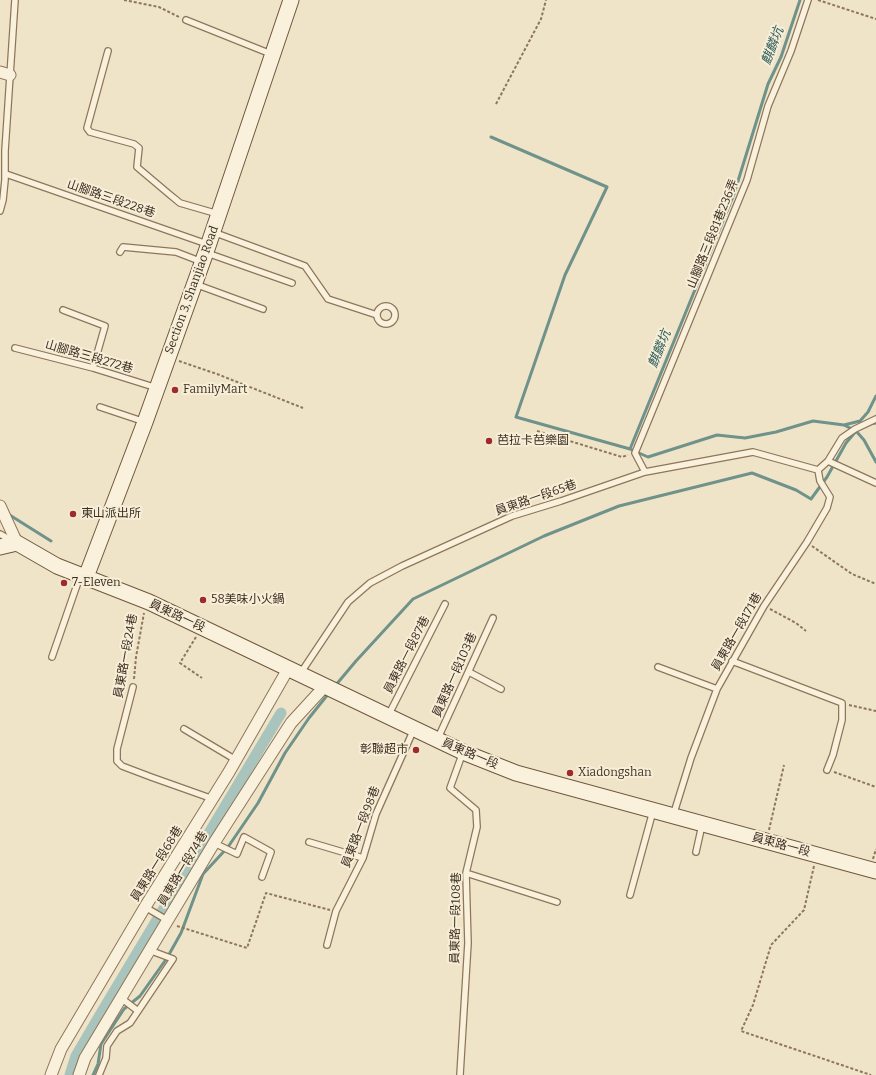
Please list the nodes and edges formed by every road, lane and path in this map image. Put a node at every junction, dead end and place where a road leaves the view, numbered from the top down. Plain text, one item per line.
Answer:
1 (15, 0) edge
2 (124, 0) edge
3 (291, 0) edge
4 (546, 0) edge
5 (808, 0) edge
6 (818, 0) edge
7 (876, 19) edge
8 (186, 20) joint
9 (108, 51) dead end
10 (273, 55) junction
11 (5, 74) edge
12 (496, 104) dead end
13 (6, 174) junction
14 (2, 200) edge
15 (0, 211) edge
16 (218, 214) junction
17 (207, 248) junction
18 (120, 252) dead end
19 (292, 283) dead end
20 (194, 284) junction
21 (263, 309) dead end
22 (63, 310) dead end
23 (377, 315) dead end
24 (15, 348) dead end
25 (168, 357) junction
26 (93, 368) junction
27 (157, 388) junction
28 (100, 407) dead end
29 (303, 408) dead end
30 (876, 419) edge
31 (145, 422) junction
32 (537, 431) dead end
33 (635, 453) junction
34 (828, 461) junction
35 (818, 470) junction
36 (645, 472) junction
37 (876, 483) edge
38 (0, 506) edge
39 (0, 534) edge
40 (807, 542) junction
41 (17, 544) junction
42 (0, 547) edge
43 (86, 577) junction
44 (876, 584) edge
45 (148, 602) junction
46 (445, 604) dead end
47 (764, 606) junction
48 (493, 618) dead end
49 (202, 628) junction
50 (806, 631) dead end
51 (52, 657) dead end
52 (732, 662) junction
53 (658, 667) dead end
54 (294, 672) junction
55 (469, 672) junction
56 (202, 678) dead end
57 (133, 687) joint
58 (324, 687) junction
59 (501, 689) dead end
60 (717, 689) junction
61 (842, 703) junction
62 (876, 711) edge
63 (388, 716) junction
64 (414, 728) junction
65 (184, 729) dead end
66 (438, 740) junction
67 (463, 752) junction
68 (236, 760) junction
69 (784, 765) dead end
70 (827, 770) joint
71 (876, 787) edge
72 (213, 799) junction
73 (654, 810) junction
74 (673, 816) junction
75 (702, 824) junction
76 (309, 842) dead end
77 (767, 842) junction
78 (214, 843) junction
79 (696, 852) dead end
80 (816, 855) junction
81 (363, 858) junction
82 (876, 871) edge
83 (466, 873) junction
84 (262, 876) dead end
85 (630, 894) dead end
86 (557, 902) dead end
87 (145, 907) junction
88 (336, 911) junction
89 (167, 920) junction
90 (327, 945) dead end
91 (149, 950) junction
92 (120, 998) junction
93 (138, 1011) junction
94 (51, 1075) edge
95 (79, 1075) edge
96 (98, 1075) edge
97 (460, 1075) edge
98 (871, 1075) edge

1 - 11 lane
2 - 8 path
3 - 10 main road, Section 3, Shanjiao Road
4 - 12 path
5 - 33 lane, 山腳路三段81巷236弄
6 - 7 path
8 - 10 lane
9 - 16 lane
10 - 16 main road, Section 3, Shanjiao Road
11 - 13 lane
13 - 14 lane
13 - 17 lane, 山腳路三段228巷
14 - 15 lane
16 - 17 main road, Section 3, Shanjiao Road
17 - 18 lane
17 - 19 lane
17 - 20 main road, Section 3, Shanjiao Road
17 - 23 lane
20 - 21 lane
20 - 25 main road, Section 3, Shanjiao Road
22 - 26 lane
24 - 26 lane, 山腳路三段272巷
25 - 27 main road, Section 3, Shanjiao Road
25 - 29 path
26 - 27 lane, 山腳路三段272巷
27 - 31 main road, Section 3, Shanjiao Road
28 - 31 lane
30 - 34 lane
31 - 43 main road, Section 3, Shanjiao Road
32 - 33 path
33 - 36 lane
34 - 35 lane
34 - 37 lane
35 - 36 lane, 員東路一段65巷
35 - 40 lane, 員東路一段171巷
36 - 54 lane, 員東路一段65巷
38 - 41 street
39 - 41 lane
40 - 44 path
40 - 47 lane, 員東路一段171巷
41 - 42 main road
41 - 43 main road, 員東路一段
43 - 45 main road, 員東路一段
43 - 51 lane
45 - 49 main road, 員東路一段
45 - 57 path, 員東路一段24巷
46 - 63 lane, 員東路一段87巷
47 - 50 path
47 - 52 lane, 員東路一段171巷
48 - 55 lane, 員東路一段103巷
49 - 54 main road, 員東路一段
49 - 56 path
52 - 60 lane, 員東路一段171巷
52 - 61 lane
53 - 60 lane
54 - 58 main road, 員東路一段
54 - 68 street, 員東路一段68巷
55 - 59 lane
55 - 66 lane, 員東路一段103巷
57 - 72 lane, 員東路一段24巷
58 - 63 main road, 員東路一段
58 - 78 street, 員東路一段74巷
60 - 74 lane, 員東路一段171巷
61 - 62 path
61 - 70 lane
63 - 64 main road, 員東路一段
64 - 66 main road, 員東路一段
64 - 81 lane, 員東路一段98巷
65 - 68 lane
66 - 67 main road, 員東路一段
67 - 73 main road, 員東路一段
67 - 83 lane, 員東路一段108巷
68 - 72 street, 員東路一段68巷
69 - 77 path
70 - 71 path
72 - 87 street, 員東路一段68巷
73 - 74 main road, 員東路一段
73 - 85 lane
74 - 75 main road, 員東路一段
75 - 77 main road, 員東路一段
75 - 79 lane
76 - 81 lane
77 - 80 main road, 員東路一段
78 - 84 lane
78 - 89 street, 員東路一段74巷
80 - 82 main road, 員東路一段
80 - 98 path
81 - 88 lane, 員東路一段98巷
83 - 86 lane
83 - 97 lane, 員東路一段108巷
87 - 89 lane
87 - 94 street, 員東路一段68巷
88 - 89 path
88 - 90 lane, 員東路一段98巷
89 - 91 street, 員東路一段74巷
91 - 92 street, 員東路一段74巷
91 - 93 lane
92 - 93 lane
92 - 95 street, 員東路一段74巷
93 - 96 lane

